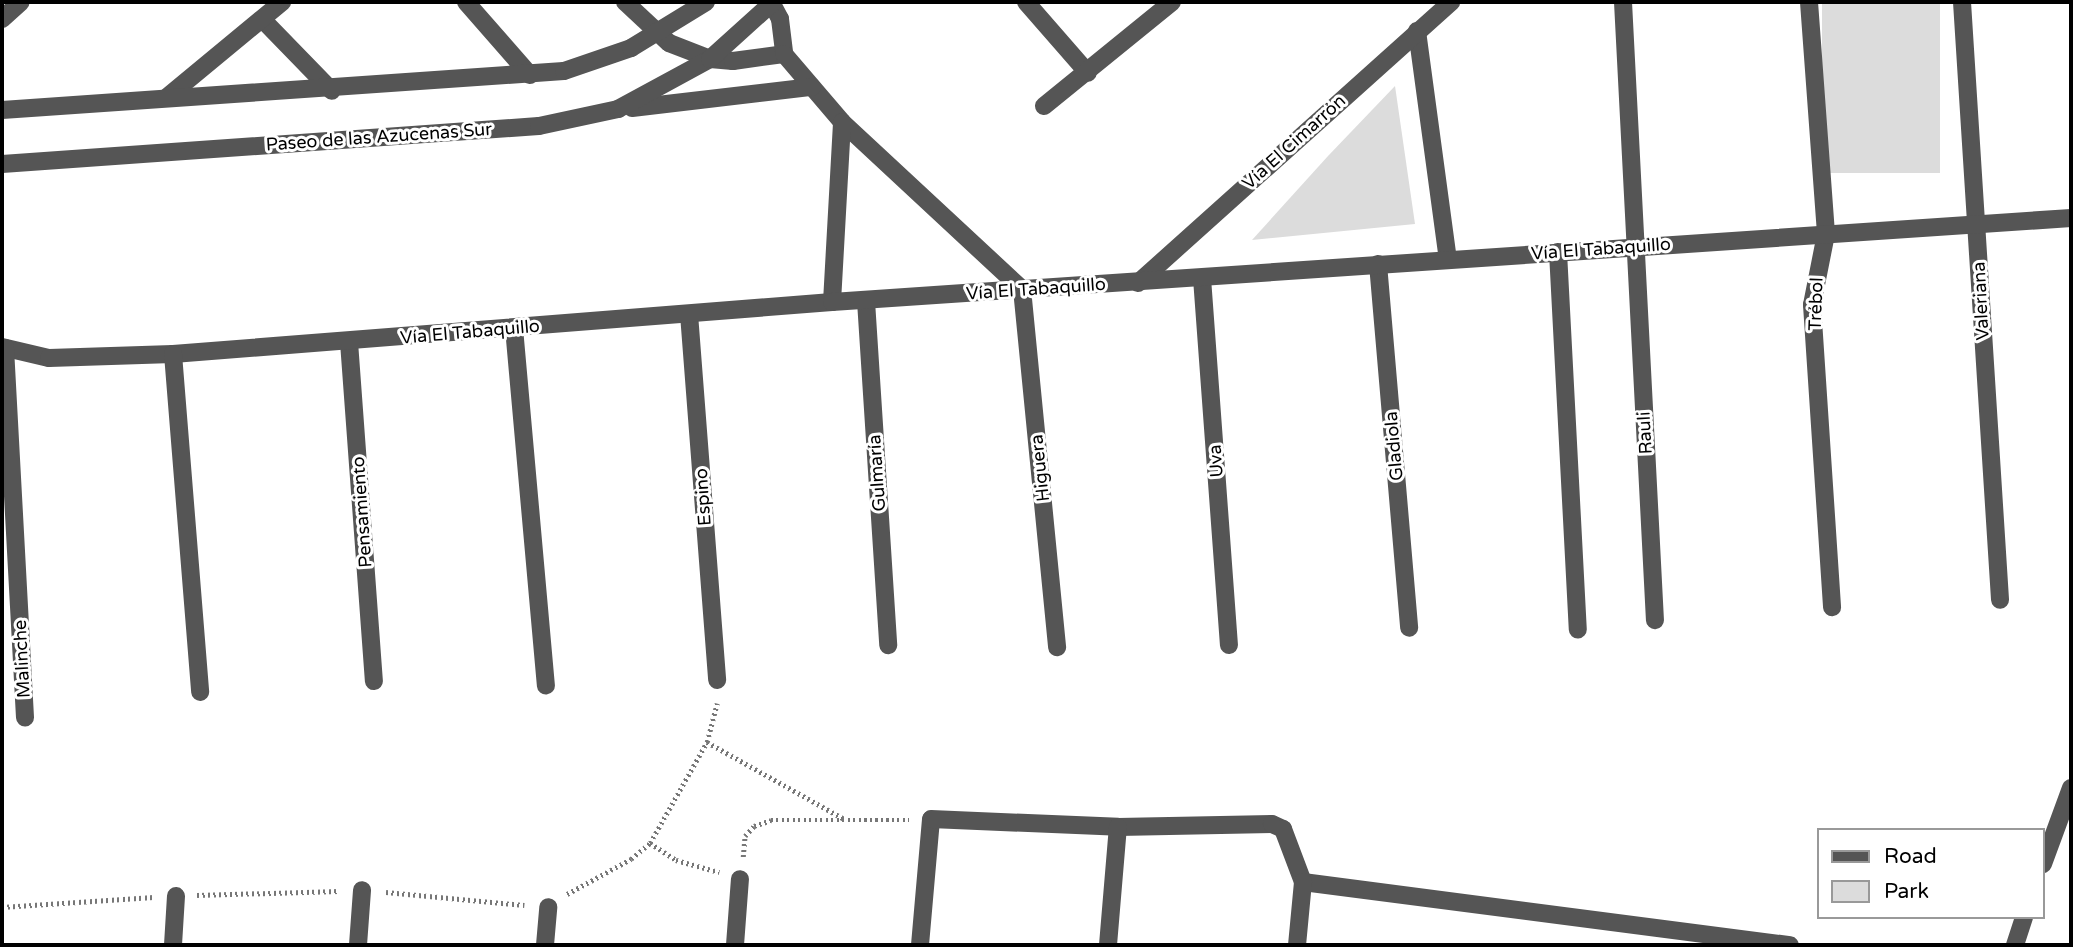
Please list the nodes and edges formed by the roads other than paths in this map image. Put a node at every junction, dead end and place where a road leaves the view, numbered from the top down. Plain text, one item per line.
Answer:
1 (21, 2) edge
2 (282, 2) edge
3 (466, 2) edge
4 (625, 2) edge
5 (772, 2) edge
6 (1026, 2) edge
7 (1172, 2) edge
8 (1451, 2) edge
9 (1623, 2) edge
10 (1809, 2) edge
11 (1962, 2) edge
12 (704, 3) edge
13 (2, 19) edge
14 (262, 19) junction
15 (1417, 31) junction
16 (657, 34) junction
17 (784, 54) junction
18 (710, 59) junction
19 (1088, 73) junction
20 (530, 75) junction
21 (812, 87) junction
22 (332, 90) junction
23 (166, 98) junction
24 (1044, 106) dead end
25 (618, 109) junction
26 (2, 110) edge
27 (842, 122) junction
28 (2, 164) edge
29 (2071, 218) edge
30 (1978, 223) junction
31 (1826, 234) junction
32 (1635, 247) junction
33 (1558, 252) junction
34 (1447, 260) junction
35 (1378, 264) junction
36 (1202, 278) junction
37 (1138, 283) junction
38 (1022, 289) junction
39 (866, 301) junction
40 (832, 302) junction
41 (690, 314) junction
42 (514, 328) junction
43 (349, 342) junction
44 (3, 348) edge
45 (173, 354) junction
46 (2000, 600) dead end
47 (1832, 607) dead end
48 (1656, 620) dead end
49 (1409, 628) dead end
50 (1578, 629) dead end
51 (888, 645) dead end
52 (1229, 645) dead end
53 (1057, 647) dead end
54 (717, 680) road end
55 (374, 681) dead end
56 (546, 686) dead end
57 (200, 692) dead end
58 (25, 718) dead end
59 (2071, 788) edge
60 (1118, 827) junction
61 (2045, 859) edge
62 (740, 878) road end
63 (1303, 883) junction
64 (362, 890) dead end
65 (176, 896) dead end
66 (548, 907) dead end
67 (2023, 919) edge
68 (173, 945) edge
69 (358, 945) edge
70 (545, 945) edge
71 (735, 945) edge
72 (920, 945) edge
73 (1108, 945) edge
74 (1297, 945) edge
75 (1790, 945) edge
76 (2015, 945) edge

1 - 13 street
2 - 14 street
3 - 20 street
4 - 16 street
5 - 17 street
5 - 18 street, Paseo de las Azucenas Sur
6 - 19 street
7 - 19 street
8 - 15 street, Vía El Cimarrón
9 - 32 street, Rauli
10 - 31 street, Trébol
11 - 30 street, Valeriana
12 - 16 street
14 - 22 street
14 - 23 street
15 - 34 street
15 - 37 street, Vía El Cimarrón
16 - 18 street
16 - 20 street
17 - 18 street
17 - 21 street
18 - 25 street, Paseo de las Azucenas Sur
19 - 24 street
20 - 22 street
21 - 25 street
21 - 27 street
22 - 23 street
23 - 26 street
25 - 28 street, Paseo de las Azucenas Sur
27 - 38 street
27 - 40 street
29 - 30 street, Vía El Tabaquillo
30 - 31 street, Vía El Tabaquillo
30 - 46 street, Valeriana
31 - 32 street, Vía El Tabaquillo
31 - 47 street, Trébol
32 - 33 street, Vía El Tabaquillo
32 - 48 street, Rauli
33 - 34 street, Vía El Tabaquillo
33 - 50 street
34 - 35 street, Vía El Tabaquillo
35 - 36 street, Vía El Tabaquillo
35 - 49 street, Gladiola
36 - 37 street, Vía El Tabaquillo
36 - 52 street, Uva
37 - 38 street, Vía El Tabaquillo
38 - 39 street, Vía El Tabaquillo
38 - 53 street, Higuera
39 - 40 street, Vía El Tabaquillo
39 - 51 street, Gulmaría
40 - 41 street, Vía El Tabaquillo
41 - 42 street, Vía El Tabaquillo
41 - 54 street, Espino
42 - 43 street, Vía El Tabaquillo
42 - 56 street
43 - 45 street, Vía El Tabaquillo
43 - 55 street, Pensamiento
44 - 45 street, Vía El Tabaquillo
44 - 58 street, Malinche
45 - 57 street
59 - 61 street
60 - 63 street
60 - 72 street
60 - 73 street
62 - 71 street
63 - 74 street
63 - 75 street
64 - 69 street
65 - 68 street
66 - 70 street
67 - 76 street

